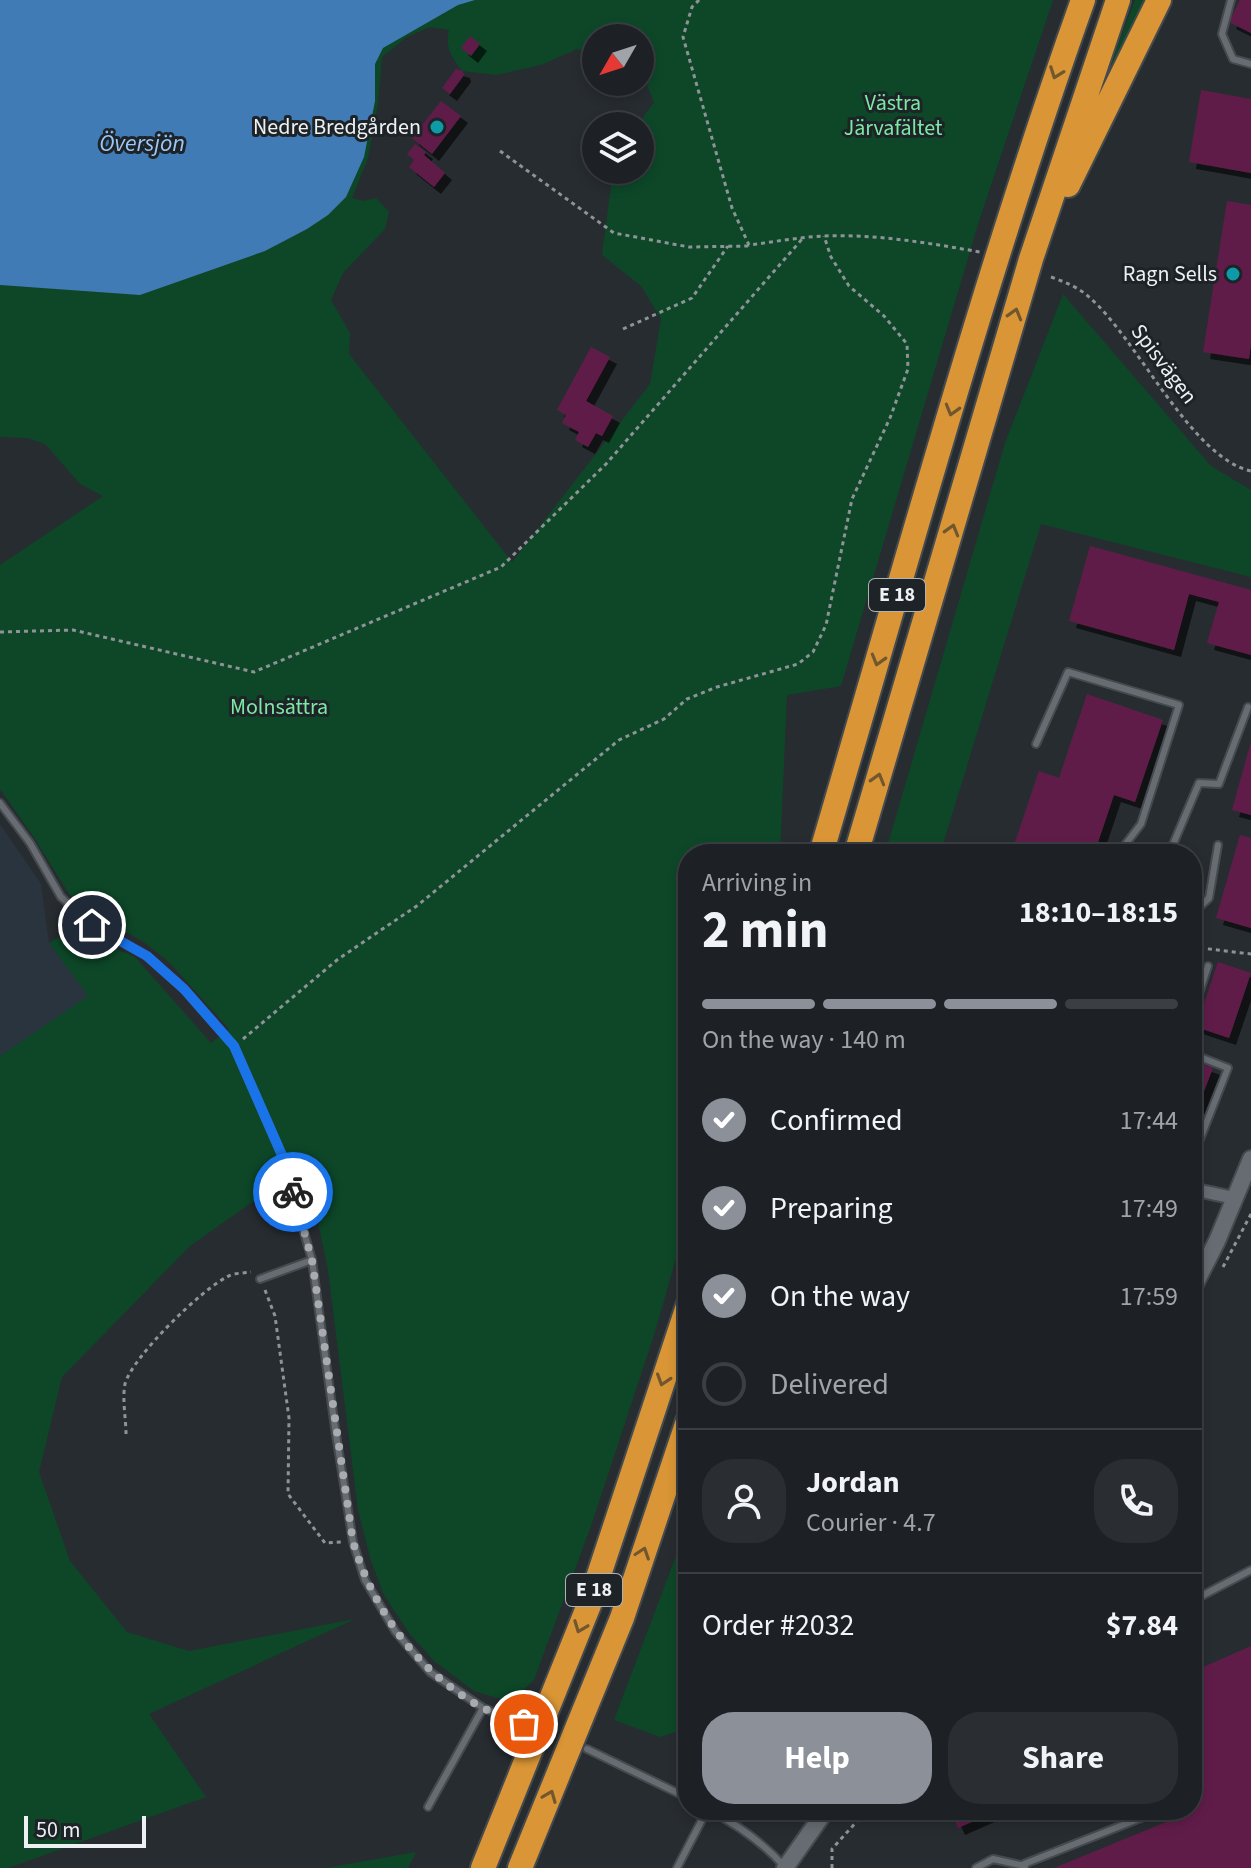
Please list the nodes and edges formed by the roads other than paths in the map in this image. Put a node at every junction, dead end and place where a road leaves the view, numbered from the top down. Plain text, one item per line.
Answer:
1 (1083, 0) edge
2 (1118, 0) edge
3 (1159, 0) edge
4 (1231, 0) edge
5 (1251, 64) edge
6 (1031, 259) junction
7 (1248, 707) dead end
8 (1036, 744) dead end
9 (0, 803) edge
10 (824, 844) edge
11 (859, 844) edge
12 (1126, 844) edge
13 (1173, 844) edge
14 (1218, 845) dead end
15 (1202, 905) edge
16 (1208, 966) dead end
17 (1202, 984) edge
18 (1202, 1058) edge
19 (1202, 1134) edge
20 (1251, 1159) edge
21 (1202, 1191) edge
22 (1234, 1198) junction
23 (312, 1260) junction
24 (1202, 1268) edge
25 (260, 1279) road end
26 (678, 1336) edge
27 (678, 1451) edge
28 (1251, 1570) edge
29 (1202, 1596) edge
30 (483, 1708) junction
31 (524, 1724) dead end
32 (587, 1749) dead end
33 (678, 1793) edge
34 (428, 1807) dead end
35 (703, 1820) edge
36 (730, 1820) edge
37 (819, 1820) edge
38 (1137, 1820) edge
39 (1025, 1866) edge
40 (483, 1868) edge
41 (520, 1868) edge
42 (677, 1868) edge
43 (785, 1868) edge
44 (976, 1868) edge

1 -> 10 highway, E 18
2 - 6 highway, E 18
3 - 6 highway
4 - 5 lane
11 -> 6 highway, E 18
7 - 13 lane
8 - 12 lane
9 - 23 lane
14 - 15 lane
16 - 17 lane
18 - 19 lane
20 - 22 street
21 - 22 street
22 - 24 street
23 - 25 lane
23 - 30 lane
26 -> 40 highway, E 18
41 -> 27 highway, E 18
28 - 29 lane
30 - 31 lane
30 - 34 lane
32 - 33 lane
35 - 42 lane
36 - 43 lane
37 - 43 street
38 - 39 lane
39 - 44 lane

